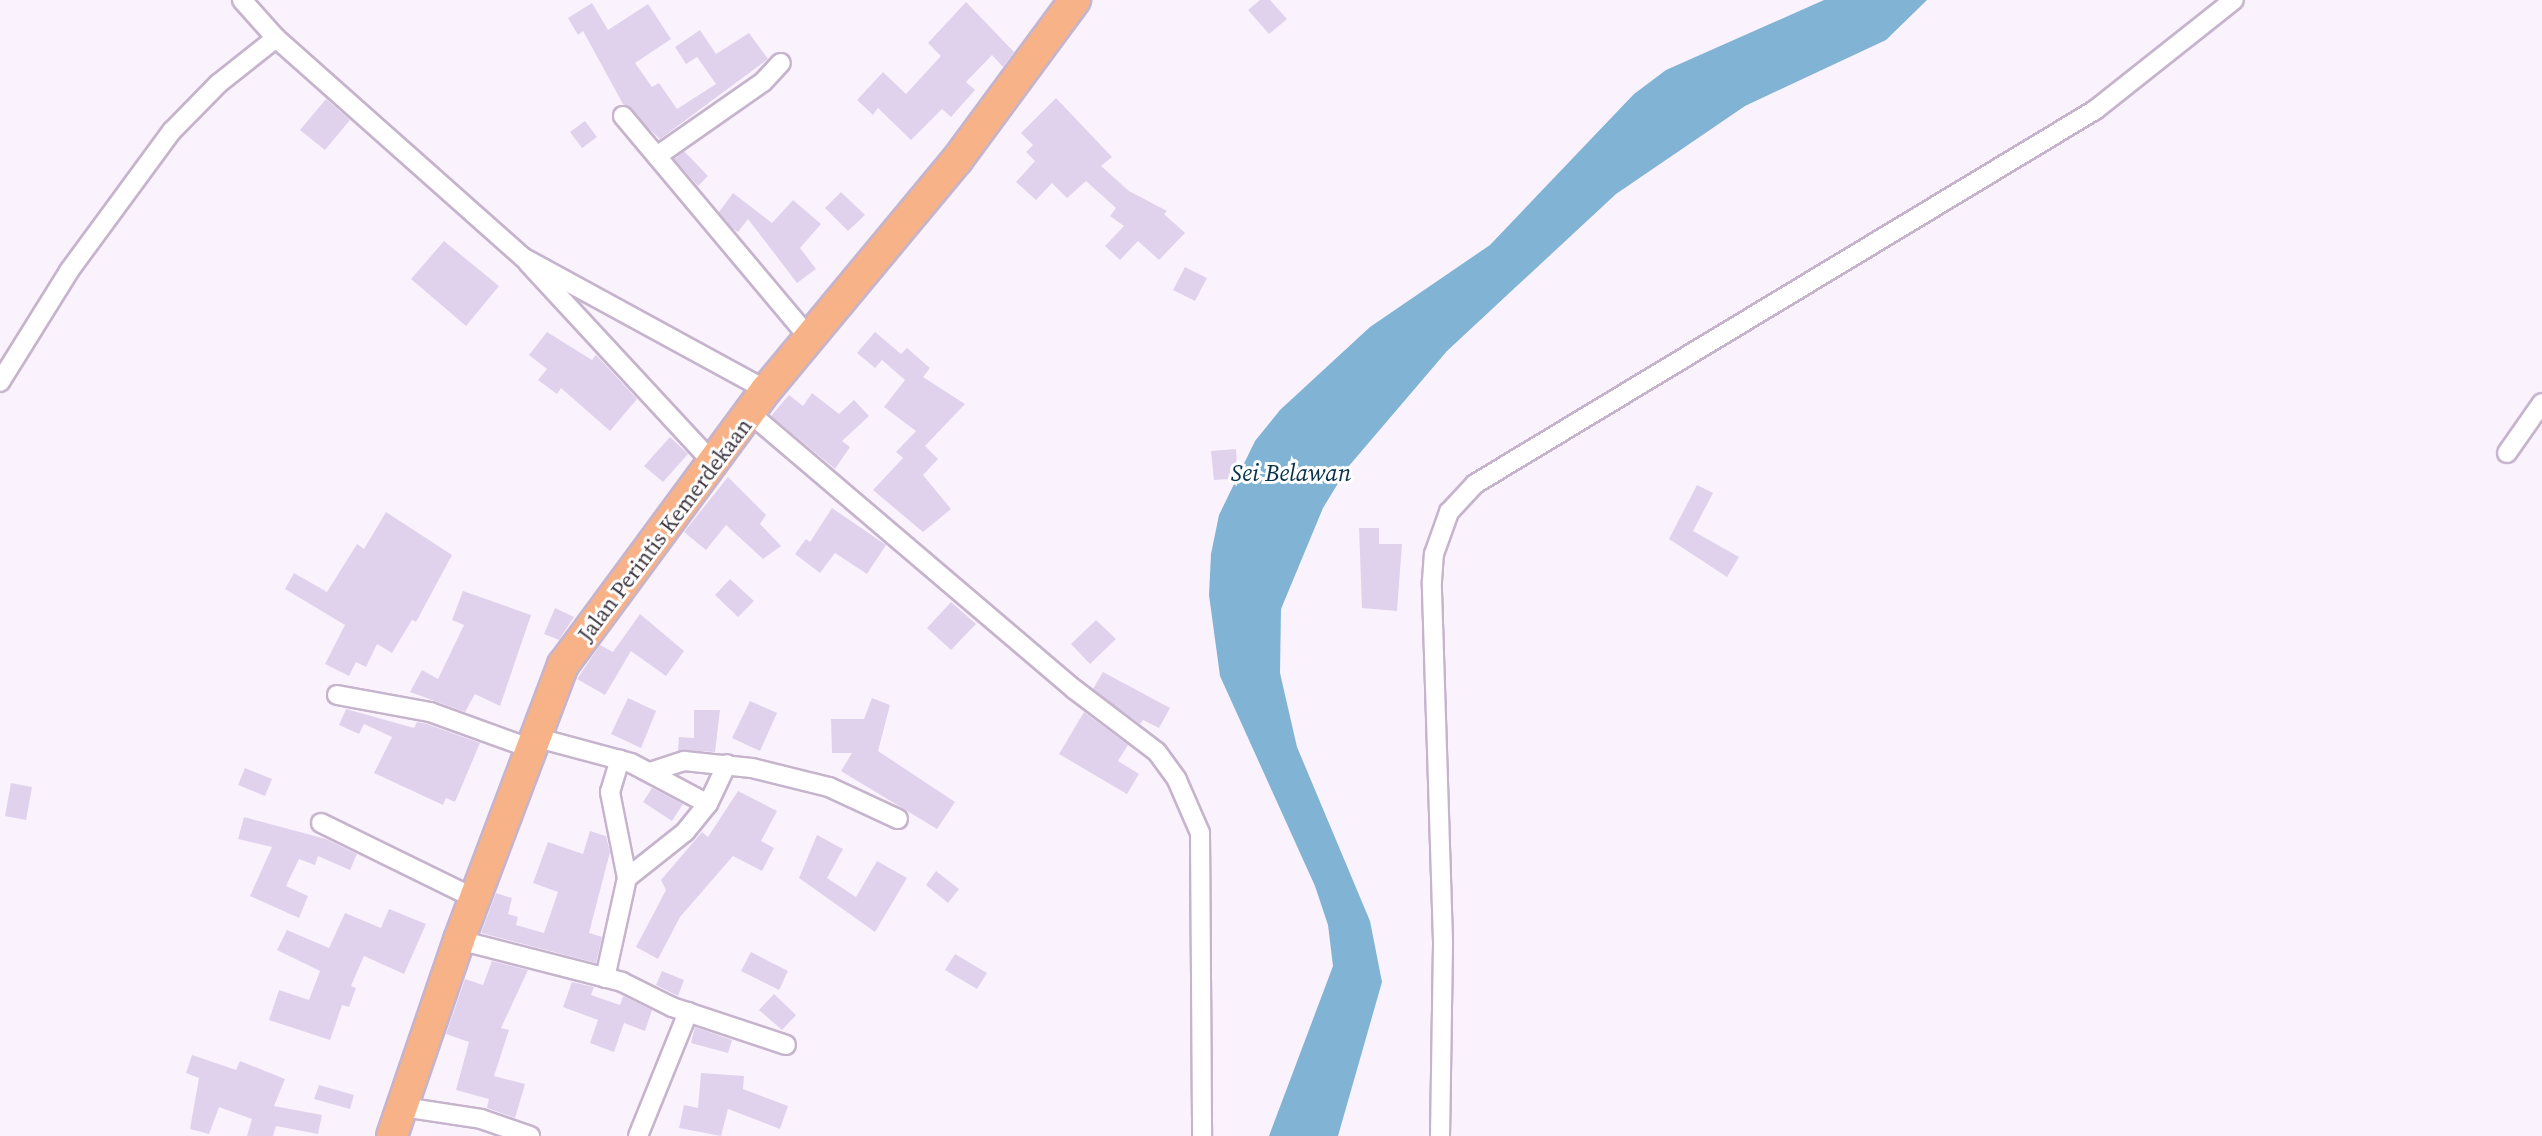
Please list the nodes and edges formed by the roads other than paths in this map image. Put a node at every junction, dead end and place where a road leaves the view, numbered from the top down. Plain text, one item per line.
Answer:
1 (242, 0) edge
2 (1075, 0) edge
3 (2234, 0) edge
4 (276, 38) junction
5 (781, 63) dead end
6 (623, 116) dead end
7 (657, 156) junction
8 (524, 258) junction
9 (809, 338) junction
10 (0, 382) edge
11 (759, 402) junction
12 (2542, 403) edge
13 (2507, 453) dead end
14 (712, 462) junction
15 (337, 695) dead end
16 (535, 743) junction
17 (620, 760) junction
18 (727, 764) junction
19 (650, 772) junction
20 (708, 804) junction
21 (898, 819) dead end
22 (321, 823) dead end
23 (627, 878) junction
24 (476, 899) junction
25 (459, 940) junction
26 (605, 978) junction
27 (688, 1012) junction
28 (786, 1045) dead end
29 (403, 1107) junction
30 (392, 1136) edge
31 (530, 1136) edge
32 (638, 1136) edge
33 (1202, 1136) edge
34 (1440, 1136) edge

1 - 4 street
2 - 9 main road, Jalan Perintis Kemerdekaan
3 - 34 street
4 - 8 street
4 - 10 street
5 - 7 street
6 - 7 street
7 - 9 street
8 - 11 street
8 - 14 street
9 - 11 main road, Jalan Perintis Kemerdekaan
11 - 14 main road, Jalan Perintis Kemerdekaan
11 - 33 street
12 - 13 street
14 - 16 main road, Jalan Perintis Kemerdekaan
15 - 16 street
16 - 17 street
16 - 24 main road, Jalan Perintis Kemerdekaan
17 - 19 street
17 - 23 street
18 - 19 street
18 - 20 street
18 - 21 street
19 - 20 street
20 - 23 street
22 - 24 street
23 - 26 street
24 - 25 main road, Jalan Perintis Kemerdekaan
25 - 26 street
25 - 29 main road, Jalan Perintis Kemerdekaan
26 - 27 street
27 - 28 street
27 - 32 street
29 - 30 main road, Jalan Perintis Kemerdekaan
29 - 31 street

